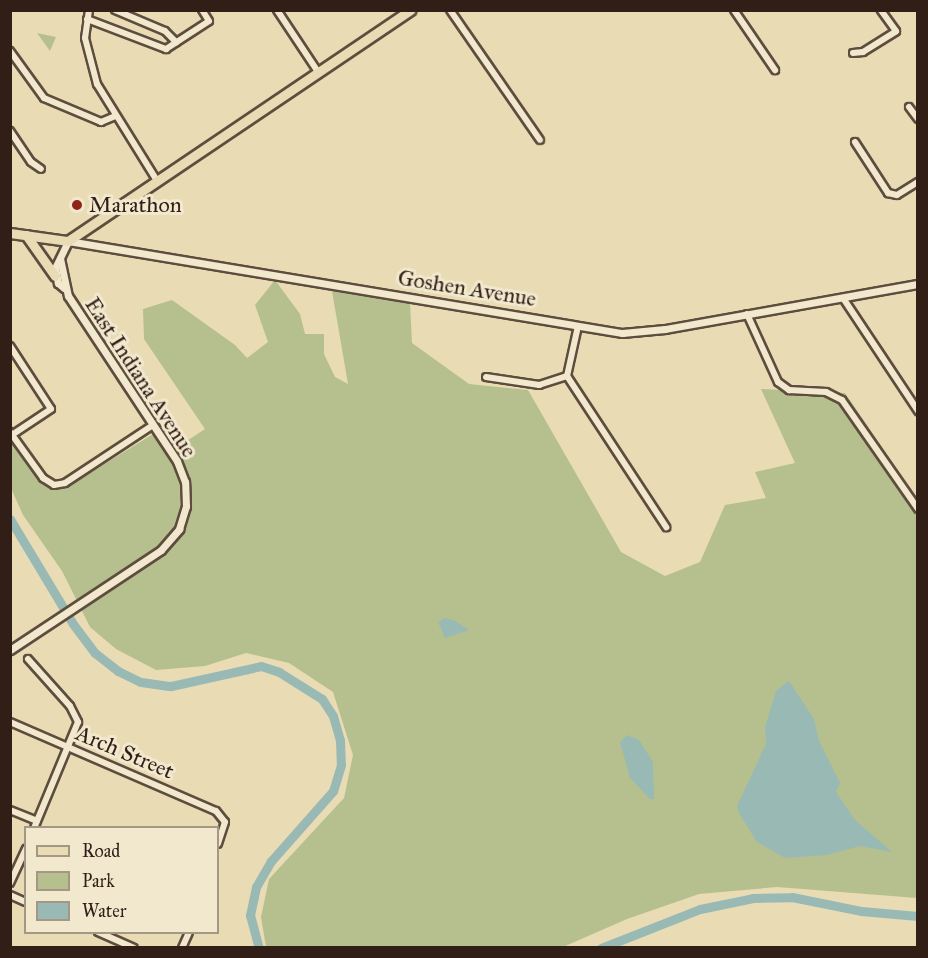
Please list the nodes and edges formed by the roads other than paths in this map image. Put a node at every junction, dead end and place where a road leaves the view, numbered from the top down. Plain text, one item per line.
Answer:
1 (89, 10) edge
2 (115, 10) edge
3 (202, 10) edge
4 (277, 10) edge
5 (411, 10) edge
6 (450, 10) edge
7 (734, 10) edge
8 (881, 10) edge
9 (87, 19) junction
10 (176, 42) junction
11 (10, 51) edge
12 (853, 53) dead end
13 (774, 70) dead end
14 (318, 72) junction
15 (909, 107) dead end
16 (115, 116) junction
17 (918, 120) edge
18 (10, 131) edge
19 (540, 140) dead end
20 (855, 142) dead end
21 (41, 169) dead end
22 (156, 178) junction
23 (918, 182) edge
24 (10, 233) edge
25 (26, 235) junction
26 (68, 241) junction
27 (60, 259) junction
28 (55, 276) junction
29 (918, 284) edge
30 (64, 288) junction
31 (843, 298) junction
32 (747, 314) junction
33 (578, 326) junction
34 (10, 346) edge
35 (567, 376) junction
36 (486, 377) dead end
37 (918, 411) edge
38 (153, 425) junction
39 (13, 433) edge
40 (918, 509) edge
41 (666, 527) dead end
42 (10, 650) edge
43 (28, 658) dead end
44 (10, 722) edge
45 (70, 748) junction
46 (10, 810) edge
47 (36, 824) edge
48 (219, 840) edge
49 (24, 852) edge
50 (10, 883) edge
51 (10, 895) edge
52 (24, 901) edge
53 (101, 934) edge
54 (189, 934) edge
55 (134, 948) edge
56 (182, 948) edge

1 - 9 street
2 - 10 street
3 - 10 street
4 - 14 street
5 - 14 main road
6 - 19 street
7 - 13 street
8 - 12 street
9 - 10 street
9 - 16 street
11 - 16 street
14 - 22 main road
15 - 17 street
16 - 22 street
18 - 21 street
20 - 23 street
22 - 26 main road
24 - 25 main road, Goshen Avenue
25 - 26 main road, Goshen Avenue
25 - 28 main road
26 - 27 street
26 - 33 street, Goshen Avenue
27 - 28 street
27 - 30 street, East Indiana Avenue
28 - 30 street, East Indiana Avenue
29 - 31 street, Goshen Avenue
30 - 38 street, East Indiana Avenue
31 - 32 street, Goshen Avenue
31 - 37 street
32 - 33 street, Goshen Avenue
32 - 40 street
33 - 35 street
34 - 39 street
35 - 36 street
35 - 41 street
38 - 39 street
38 - 42 street, East Indiana Avenue
43 - 45 street
44 - 45 street, Arch Street
45 - 47 street
45 - 48 street, Arch Street
46 - 47 street
49 - 50 street
51 - 52 street
53 - 55 street
54 - 56 street

